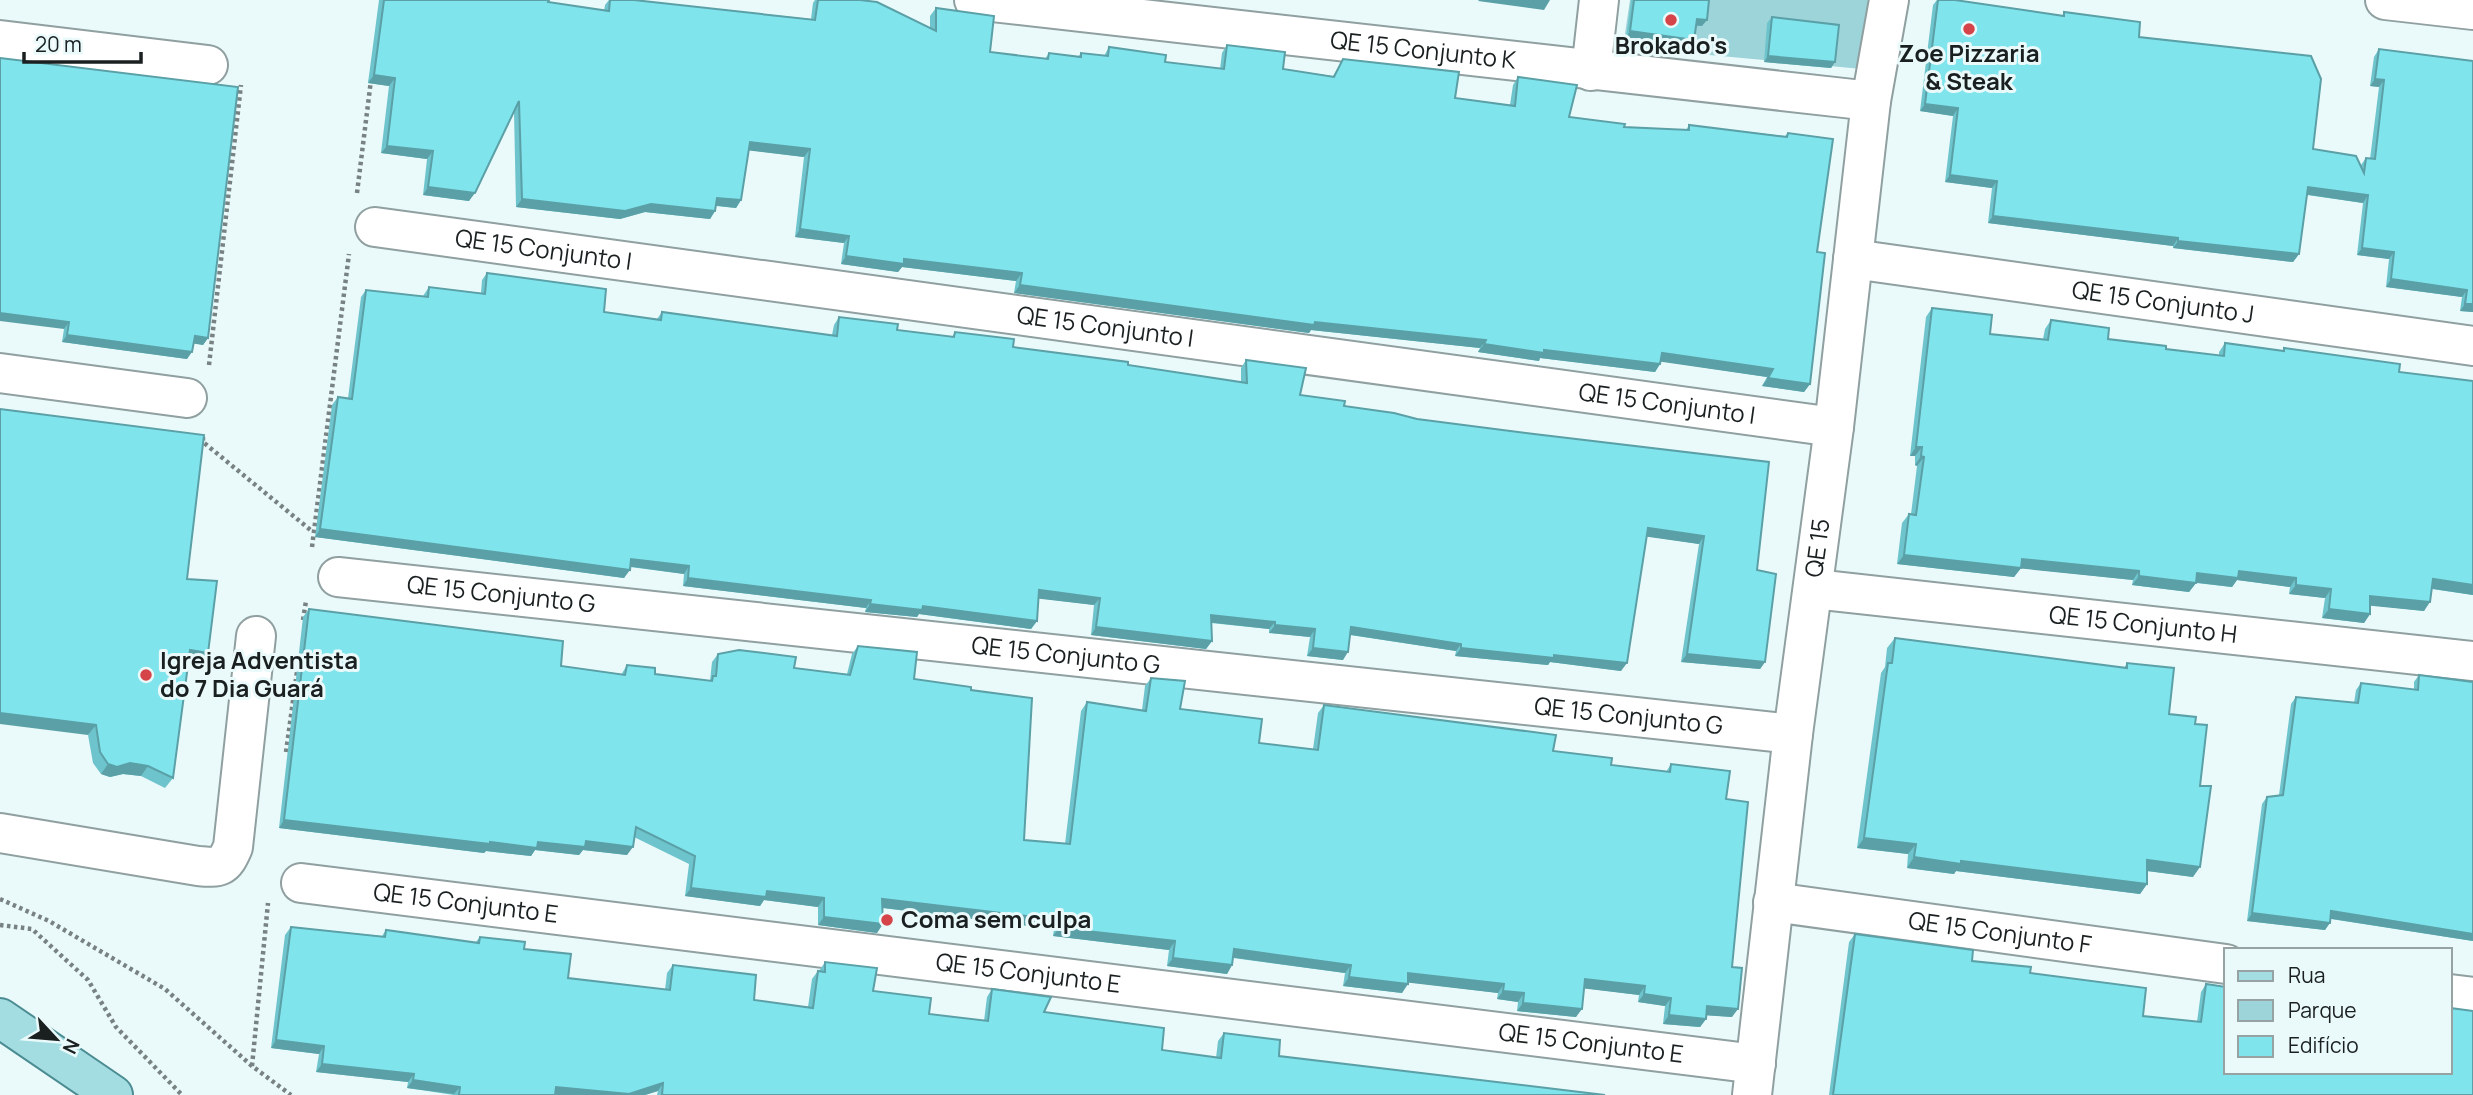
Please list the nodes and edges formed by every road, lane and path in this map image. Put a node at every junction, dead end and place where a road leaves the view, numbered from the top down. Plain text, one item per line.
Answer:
1 (974, 0) edge
2 (1599, 0) edge
3 (1889, 0) edge
4 (2385, 0) edge
5 (2473, 10) edge
6 (0, 40) edge
7 (372, 68) edge
8 (225, 71) joint
9 (1591, 71) junction
10 (1871, 100) junction
11 (360, 225) junction
12 (1853, 259) junction
13 (2473, 346) edge
14 (0, 373) edge
15 (199, 401) junction
16 (1834, 427) junction
17 (313, 532) junction
18 (319, 575) junction
19 (1814, 589) junction
20 (302, 630) dead end
21 (256, 636) dead end
22 (299, 656) dead end
23 (2473, 661) edge
24 (1793, 734) junction
25 (285, 760) dead end
26 (0, 833) edge
27 (285, 888) joint
28 (0, 899) edge
29 (1773, 902) junction
30 (0, 925) edge
31 (2224, 964) edge
32 (2452, 994) edge
33 (2473, 997) edge
34 (0, 1018) edge
35 (252, 1066) junction
36 (1754, 1079) edge
37 (107, 1093) edge
38 (182, 1095) edge
39 (290, 1095) edge

1 - 9 street, QE 15 Conjunto K
2 - 9 street
3 - 10 street, QE 15
4 - 5 street
6 - 8 street
7 - 11 path
8 - 15 path
9 - 10 street, QE 15 Conjunto K
10 - 12 street, QE 15
11 - 16 street, QE 15 Conjunto I
11 - 17 path
12 - 13 street, QE 15 Conjunto J
12 - 16 street, QE 15
14 - 15 street
15 - 17 path
16 - 19 street, QE 15
17 - 18 path
18 - 20 path
18 - 24 street, QE 15 Conjunto G
19 - 23 street, QE 15 Conjunto H
19 - 24 street, QE 15
21 - 26 street
22 - 25 path
24 - 29 street, QE 15
27 - 35 path
27 - 36 street, QE 15 Conjunto E
28 - 35 path
29 - 31 street, QE 15 Conjunto F
29 - 36 street, QE 15
30 - 38 path
32 - 33 street
34 - 37 main road
35 - 39 path

